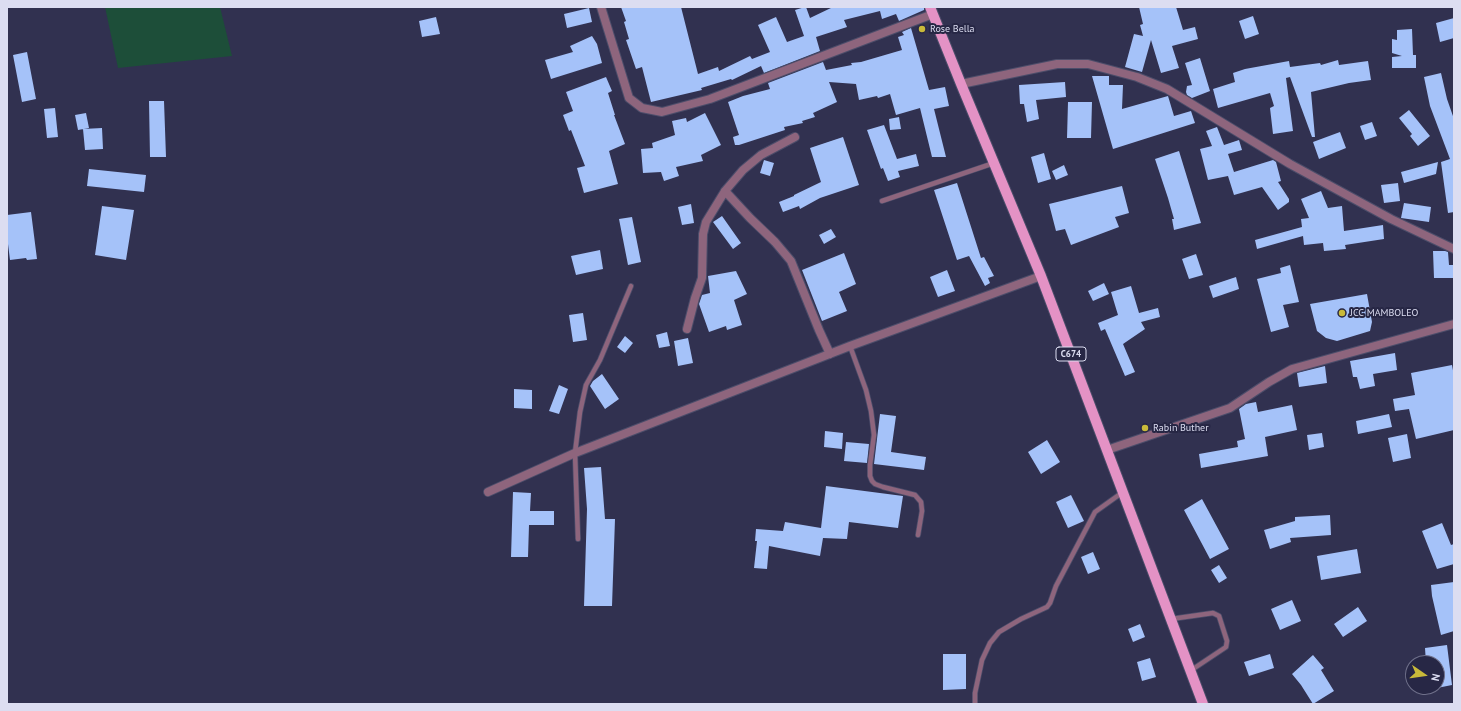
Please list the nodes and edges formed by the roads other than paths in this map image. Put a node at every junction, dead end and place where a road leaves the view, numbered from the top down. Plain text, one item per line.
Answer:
1 (601, 7) edge
2 (932, 10) edge
3 (961, 84) junction
4 (796, 137) dead end
5 (994, 164) junction
6 (725, 191) junction
7 (882, 201) dead end
8 (1454, 249) edge
9 (1041, 276) junction
10 (631, 286) dead end
11 (1454, 324) edge
12 (687, 329) dead end
13 (850, 346) junction
14 (830, 354) junction
15 (1107, 450) junction
16 (575, 453) junction
17 (488, 492) dead end
18 (1123, 492) junction
19 (918, 535) dead end
20 (578, 539) dead end
21 (1171, 619) junction
22 (1190, 671) junction
23 (975, 704) edge
24 (1203, 704) edge

1 - 2 street
2 - 3 main road, C674
3 - 5 main road, C674
3 - 8 street
4 - 6 street
5 - 7 lane
5 - 9 main road, C674
6 - 12 street
6 - 14 street
9 - 13 street
9 - 15 main road, C674
10 - 16 lane
11 - 15 street
13 - 14 street
13 - 19 lane
14 - 16 street
15 - 18 main road, C674
16 - 17 street
16 - 20 lane
18 - 21 main road, C674
18 - 23 lane
21 - 22 main road, C674
21 - 22 lane
22 - 24 main road, C674

